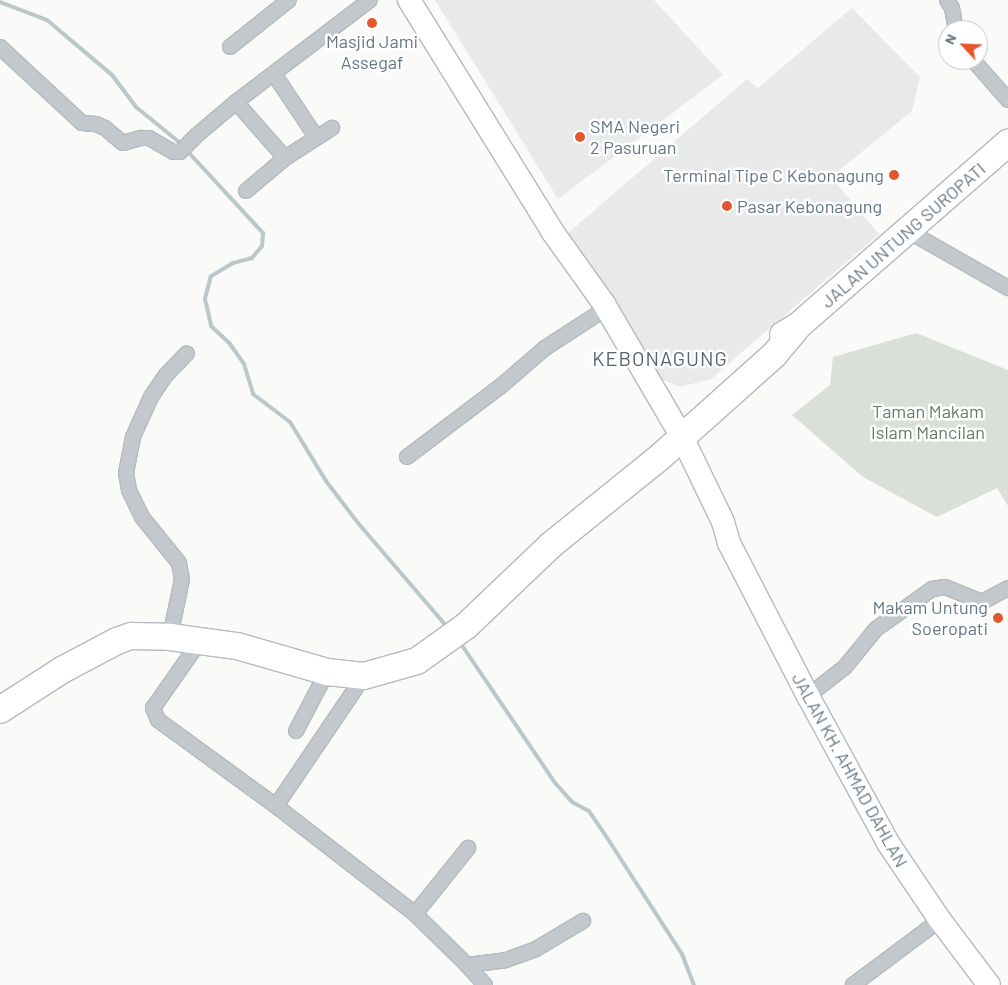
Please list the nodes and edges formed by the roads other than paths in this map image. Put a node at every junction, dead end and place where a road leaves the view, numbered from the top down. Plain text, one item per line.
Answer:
1 (288, 0) edge
2 (370, 0) edge
3 (409, 0) edge
4 (947, 0) edge
5 (954, 20) edge
6 (230, 46) dead end
7 (0, 47) edge
8 (982, 70) edge
9 (274, 74) junction
10 (1008, 100) edge
11 (236, 102) junction
12 (332, 128) dead end
13 (316, 137) junction
14 (1008, 143) edge
15 (285, 158) junction
16 (246, 191) dead end
17 (908, 231) junction
18 (584, 278) junction
19 (1008, 288) edge
20 (596, 315) junction
21 (187, 353) dead end
22 (670, 438) junction
23 (406, 457) dead end
24 (1006, 590) edge
25 (170, 637) junction
26 (200, 641) junction
27 (327, 672) junction
28 (364, 676) junction
29 (808, 696) junction
30 (0, 710) edge
31 (296, 731) dead end
32 (276, 806) junction
33 (468, 848) dead end
34 (415, 914) junction
35 (940, 920) junction
36 (583, 921) dead end
37 (467, 965) junction
38 (485, 985) edge
39 (853, 985) edge
40 (989, 985) edge

1 - 6 street
2 - 9 street
3 - 18 main road
4 - 5 street
7 - 11 street
8 - 10 street
9 - 11 street
9 - 13 street
11 - 15 street
12 - 13 street
13 - 15 street
14 - 17 highway, JALAN UNTUNG SUROPATI
15 - 16 street
17 - 19 street
17 - 22 highway, JALAN UNTUNG SUROPATI
18 - 20 main road
18 - 22 main road
20 - 22 main road
20 - 23 street
21 - 25 street
22 - 28 highway, JALAN UNTUNG SUROPATI
22 - 29 main road, JALAN KH. AHMAD DAHLAN
24 - 29 street
25 - 26 highway
25 - 30 highway
26 - 27 highway
26 - 32 street
27 - 28 highway
27 - 31 street
28 - 32 street
29 - 35 main road, JALAN KH. AHMAD DAHLAN
32 - 34 street
33 - 34 street
34 - 37 street
35 - 39 street
35 - 40 main road, JALAN KH. AHMAD DAHLAN
36 - 37 street
37 - 38 street

